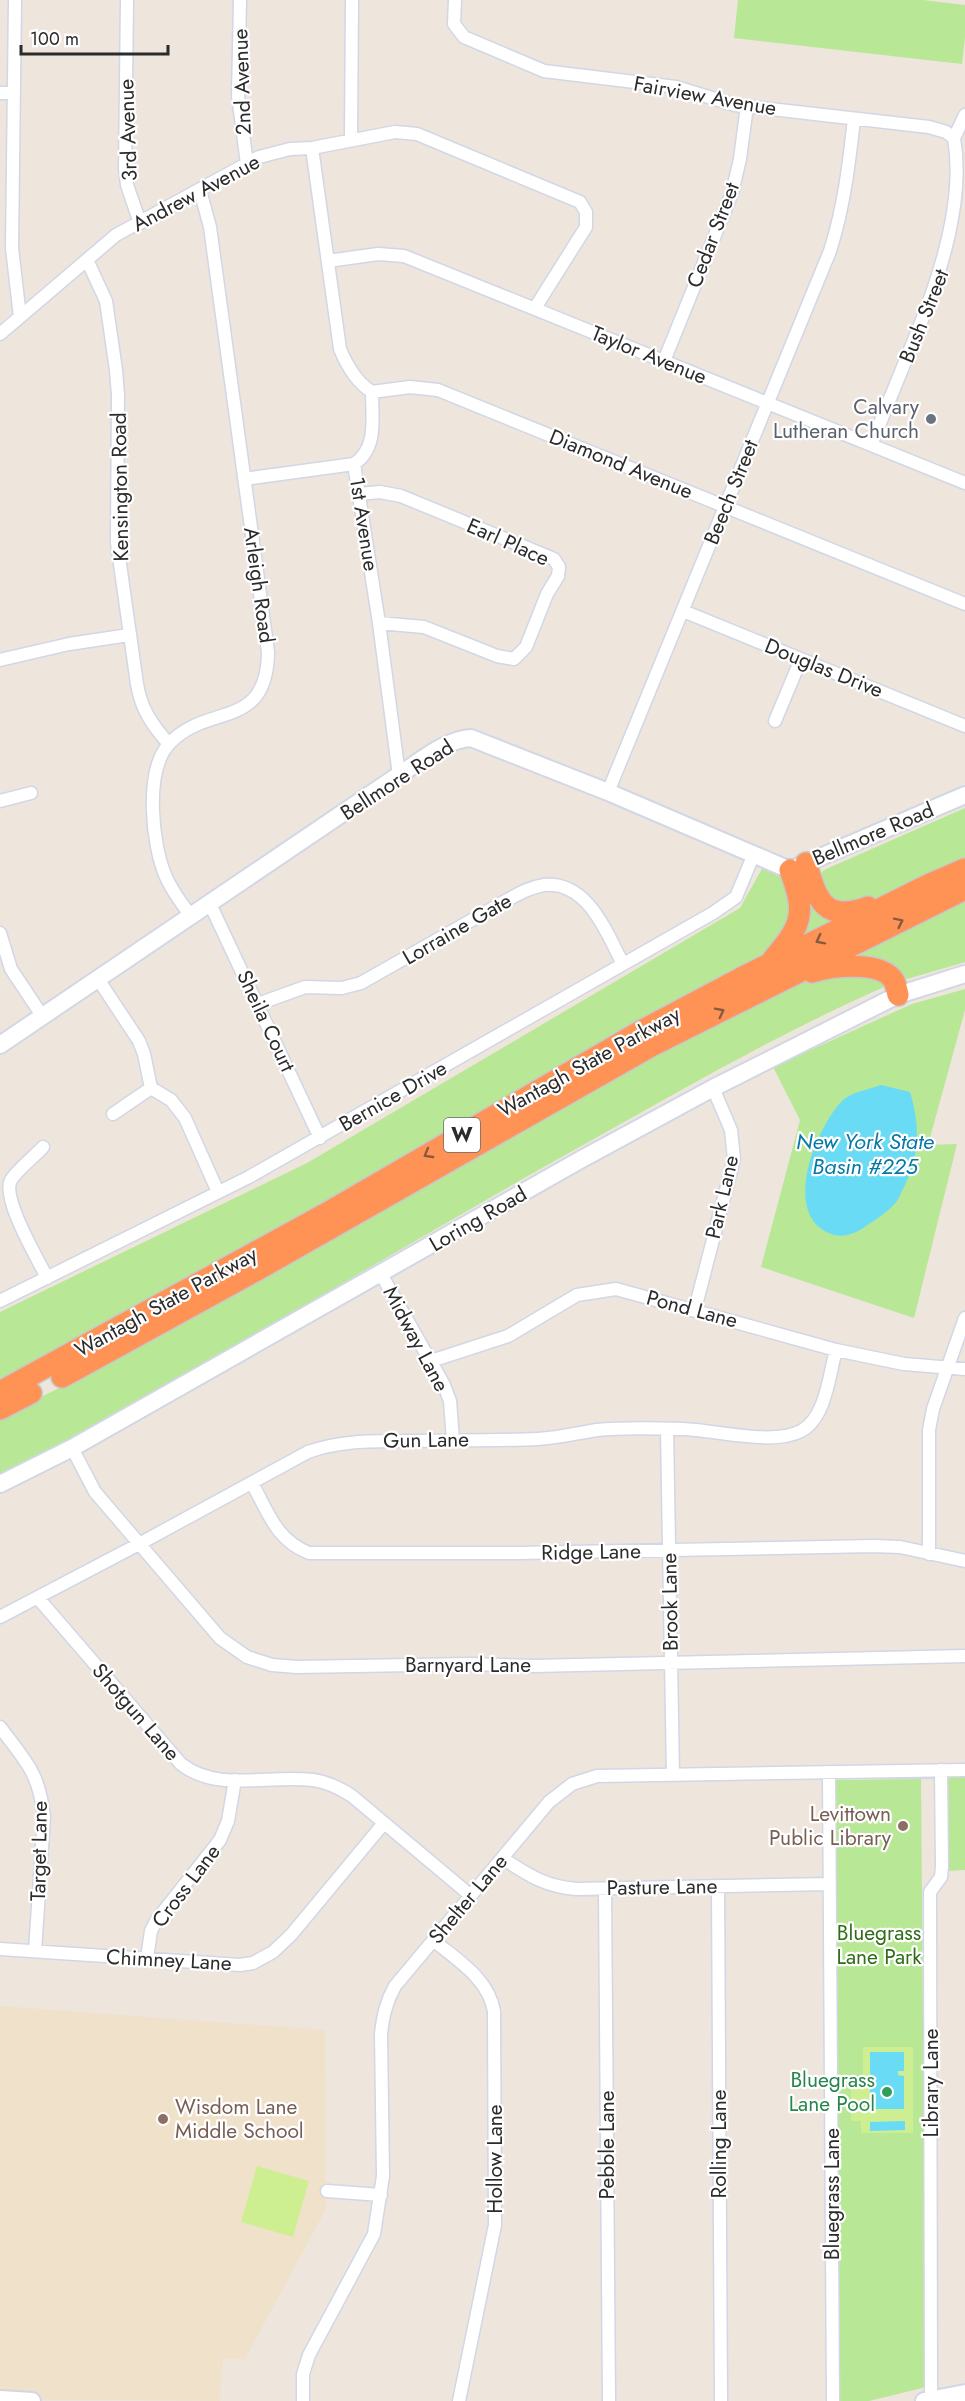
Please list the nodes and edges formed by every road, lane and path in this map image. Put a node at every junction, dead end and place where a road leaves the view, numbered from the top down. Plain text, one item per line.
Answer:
1 (15, 0) edge
2 (127, 0) edge
3 (240, 0) edge
4 (352, 0) edge
5 (455, 0) edge
6 (0, 93) edge
7 (14, 93) junction
8 (747, 106) junction
9 (965, 115) edge
10 (854, 119) junction
11 (954, 138) junction
12 (351, 139) junction
13 (312, 148) junction
14 (246, 164) junction
15 (200, 190) junction
16 (140, 223) junction
17 (87, 260) junction
18 (328, 261) junction
19 (535, 308) junction
20 (20, 317) junction
21 (0, 334) edge
22 (664, 360) junction
23 (372, 392) junction
24 (768, 403) junction
25 (871, 445) junction
26 (354, 464) junction
27 (244, 479) junction
28 (965, 483) edge
29 (359, 494) junction
30 (725, 507) junction
31 (965, 604) edge
32 (683, 611) junction
33 (379, 623) junction
34 (129, 635) junction
35 (801, 659) junction
36 (0, 660) edge
37 (775, 722) dead end
38 (965, 726) edge
39 (169, 744) junction
40 (399, 775) junction
41 (608, 792) junction
42 (31, 793) dead end
43 (965, 795) edge
44 (0, 801) edge
45 (754, 854) junction
46 (798, 867) junction
47 (965, 869) edge
48 (928, 885) junction
49 (965, 889) edge
50 (210, 904) junction
51 (190, 916) junction
52 (0, 933) edge
53 (623, 964) junction
54 (965, 974) edge
55 (769, 976) junction
56 (98, 980) junction
57 (898, 995) junction
58 (258, 1004) junction
59 (43, 1017) junction
60 (0, 1045) edge
61 (713, 1088) junction
62 (151, 1089) junction
63 (113, 1114) dead end
64 (320, 1138) junction
65 (43, 1147) dead end
66 (218, 1192) junction
67 (381, 1275) junction
68 (47, 1278) junction
69 (0, 1301) edge
70 (694, 1309) junction
71 (965, 1318) edge
72 (836, 1350) junction
73 (431, 1361) junction
74 (947, 1368) junction
75 (965, 1369) edge
76 (0, 1392) edge
77 (0, 1409) edge
78 (667, 1430) junction
79 (453, 1440) junction
80 (72, 1448) junction
81 (252, 1483) junction
82 (0, 1484) edge
83 (139, 1544) junction
84 (669, 1550) junction
85 (929, 1554) junction
86 (965, 1561) edge
87 (38, 1598) junction
88 (0, 1617) edge
89 (965, 1656) edge
90 (671, 1662) junction
91 (0, 1727) edge
92 (941, 1770) junction
93 (965, 1770) edge
94 (829, 1772) junction
95 (673, 1775) junction
96 (235, 1780) junction
97 (384, 1823) junction
98 (502, 1858) junction
99 (830, 1884) junction
100 (718, 1886) junction
101 (605, 1889) junction
102 (470, 1895) junction
103 (433, 1940) junction
104 (0, 1949) edge
105 (35, 1951) junction
106 (147, 1958) junction
107 (327, 2192) dead end
108 (381, 2195) junction
109 (955, 2397) edge
110 (0, 2399) edge
111 (928, 2400) edge
112 (32, 2401) edge
113 (303, 2401) edge
114 (459, 2401) edge
115 (609, 2401) edge
116 (722, 2401) edge
117 (833, 2401) edge

1 - 7 street
2 - 16 street, 3rd Avenue
3 - 14 street, 2nd Avenue
4 - 12 street
5 - 8 street, Fairview Avenue
6 - 7 street
7 - 20 street
8 - 10 street, Fairview Avenue
8 - 22 street, Cedar Street
9 - 11 street
10 - 11 street, Fairview Avenue
10 - 24 street, Beech Street
11 - 25 street, Bush Street
12 - 13 street, Andrew Avenue
12 - 19 street, Andrew Avenue
13 - 14 street, Andrew Avenue
13 - 18 street
14 - 15 street, Andrew Avenue
15 - 16 street, Andrew Avenue
15 - 27 street, Arleigh Road
16 - 17 street, Andrew Avenue
17 - 20 street, Andrew Avenue
17 - 34 street, Kensington Road
18 - 19 street, Taylor Avenue
18 - 23 street
19 - 22 street, Taylor Avenue
20 - 21 street, Andrew Avenue
22 - 24 street, Taylor Avenue
23 - 26 street, 1st Avenue
23 - 30 street, Diamond Avenue
24 - 25 street, Taylor Avenue
24 - 30 street, Beech Street
25 - 28 street, Taylor Avenue
26 - 27 street
26 - 29 street, 1st Avenue
27 - 39 street, Arleigh Road
29 - 33 street, 1st Avenue
29 - 33 street, Earl Place
30 - 31 street, Diamond Avenue
30 - 32 street, Beech Street
32 - 35 street, Douglas Drive
32 - 41 street, Beech Street
33 - 40 street, 1st Avenue
34 - 36 street
34 - 39 street, Kensington Road
35 - 37 street
35 - 38 street, Douglas Drive
39 - 51 street, Arleigh Road
40 - 41 street, Bellmore Road
40 - 50 street, Bellmore Road
41 - 45 street, Bellmore Road
42 - 44 street
43 - 46 street, Bellmore Road
45 - 46 street, Bellmore Road
45 - 53 street, Bernice Drive
46 - 48 highway
46 - 55 highway
47 - 48 highway, Wantagh State Parkway / W
48 -> 55 highway, Wantagh State Parkway / W
55 -> 49 highway, Wantagh State Parkway / W
50 - 51 street, Bellmore Road
50 - 58 street, Sheila Court
51 - 56 street, Bellmore Road
52 - 59 street
53 - 58 street, Lorraine Gate
53 - 64 street, Bernice Drive
54 - 57 street, Loring Road
55 - 57 highway
55 -> 76 highway, Wantagh State Parkway / W
77 -> 55 highway, Wantagh State Parkway / W
56 - 59 street, Bellmore Road
56 - 62 street
57 - 61 street, Loring Road
58 - 64 street, Sheila Court
59 - 60 street, Bellmore Road
61 - 67 street, Loring Road
61 - 70 street, Park Lane
62 - 63 street
62 - 66 street
64 - 66 street, Bernice Drive
65 - 68 street
66 - 68 street, Bernice Drive
67 - 73 street, Midway Lane
67 - 80 street, Loring Road
68 - 69 street, Bernice Drive
70 - 72 street, Pond Lane
70 - 73 street, Pond Lane
71 - 74 street
72 - 74 street, Pond Lane
72 - 78 street, Gun Lane
73 - 79 street, Midway Lane
74 - 75 street, Pond Lane
74 - 85 street
78 - 79 street, Gun Lane
78 - 84 street, Brook Lane
79 - 81 street, Gun Lane
80 - 82 street, Loring Road
80 - 83 street, Barnyard Lane
81 - 83 street, Gun Lane
81 - 84 street, Ridge Lane
83 - 87 street, Gun Lane
83 - 90 street, Barnyard Lane
84 - 85 street, Ridge Lane
84 - 90 street, Brook Lane
85 - 86 street, Ridge Lane
87 - 88 street, Gun Lane
87 - 96 street, Shotgun Lane
89 - 90 street, Barnyard Lane
90 - 95 street, Brook Lane
91 - 105 street, Target Lane
92 - 93 street, Shelter Lane
92 - 94 street, Shelter Lane
92 - 111 street, Library Lane
94 - 95 street, Shelter Lane
94 - 99 street, Bluegrass Lane
95 - 98 street, Shelter Lane
96 - 97 street, Shotgun Lane
96 - 106 street, Cross Lane
97 - 102 street, Shotgun Lane
97 - 106 street, Chimney Lane
98 - 101 street, Pasture Lane
98 - 102 street, Shelter Lane
99 - 100 street, Pasture Lane
99 - 117 street, Bluegrass Lane
100 - 101 street, Pasture Lane
100 - 116 street, Rolling Lane
101 - 115 street, Pebble Lane
102 - 103 street, Shelter Lane
103 - 108 street, Shelter Lane
103 - 114 street, Hollow Lane
104 - 105 street, Chimney Lane
105 - 106 street, Chimney Lane
107 - 108 street
108 - 113 street, Shelter Lane
109 - 111 street
110 - 112 street

